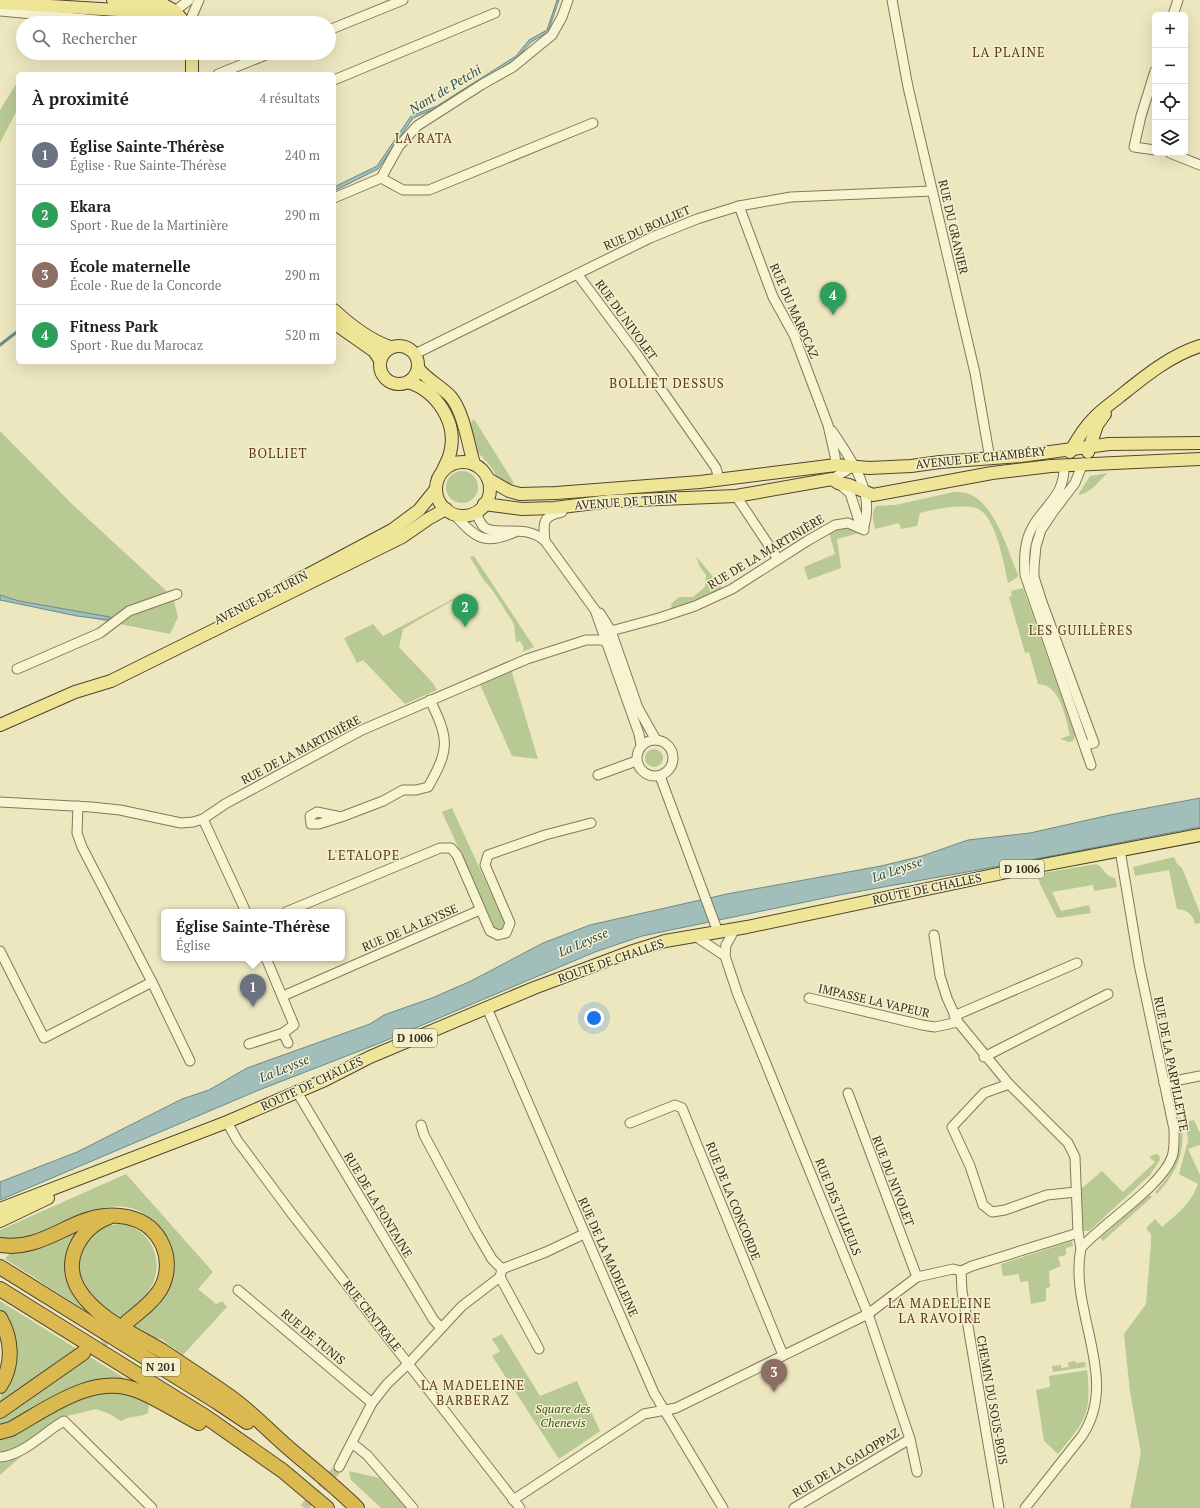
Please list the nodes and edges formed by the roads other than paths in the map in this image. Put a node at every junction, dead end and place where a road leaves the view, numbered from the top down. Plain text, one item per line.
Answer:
1 (113, 0) edge
2 (189, 0) edge
3 (199, 0) edge
4 (404, 0) edge
5 (568, 0) edge
6 (892, 0) edge
7 (1178, 0) edge
8 (0, 3) edge
9 (0, 11) edge
10 (1174, 12) edge
11 (495, 14) dead end
12 (54, 16) edge
13 (166, 16) edge
14 (172, 16) edge
15 (176, 16) edge
16 (192, 16) edge
17 (336, 27) edge
18 (185, 60) edge
19 (192, 60) edge
20 (253, 60) edge
21 (185, 72) edge
22 (192, 72) edge
23 (223, 72) edge
24 (336, 79) edge
25 (1152, 81) edge
26 (593, 123) dead end
27 (1152, 150) edge
28 (1178, 156) edge
29 (1200, 165) edge
30 (381, 178) junction
31 (932, 191) junction
32 (336, 197) edge
33 (739, 206) junction
34 (578, 275) junction
35 (336, 312) edge
36 (336, 324) edge
37 (1200, 346) edge
38 (390, 347) junction
39 (415, 354) junction
40 (380, 360) junction
41 (418, 368) junction
42 (408, 382) junction
43 (1118, 398) junction
44 (828, 424) junction
45 (1200, 443) edge
46 (1090, 446) junction
47 (1068, 456) junction
48 (990, 459) junction
49 (1200, 459) edge
50 (1084, 461) junction
51 (474, 464) junction
52 (836, 465) junction
53 (860, 469) junction
54 (442, 471) junction
55 (762, 474) joint
56 (488, 479) junction
57 (719, 479) junction
58 (842, 485) junction
59 (436, 489) junction
60 (864, 493) junction
61 (736, 496) junction
62 (610, 501) junction
63 (480, 508) junction
64 (450, 512) junction
65 (864, 530) dead end
66 (517, 531) junction
67 (545, 541) junction
68 (778, 559) junction
69 (1026, 581) junction
70 (177, 594) dead end
71 (1042, 602) junction
72 (595, 610) junction
73 (209, 623) junction
74 (611, 630) junction
75 (605, 641) junction
76 (187, 644) junction
77 (615, 647) junction
78 (17, 669) dead end
79 (75, 692) junction
80 (430, 700) junction
81 (0, 725) edge
82 (656, 740) junction
83 (641, 745) junction
84 (1085, 745) junction
85 (636, 760) junction
86 (1091, 765) dead end
87 (620, 767) junction
88 (642, 771) junction
89 (598, 775) dead end
90 (660, 776) junction
91 (0, 802) edge
92 (78, 806) junction
93 (340, 818) dead end
94 (203, 819) junction
95 (591, 823) dead end
96 (1200, 835) edge
97 (1120, 850) junction
98 (245, 909) edge
99 (293, 909) edge
100 (480, 910) junction
101 (716, 926) junction
102 (735, 929) junction
103 (934, 935) dead end
104 (695, 936) junction
105 (0, 951) edge
106 (725, 956) junction
107 (267, 961) edge
108 (1076, 963) dead end
109 (152, 982) junction
110 (1108, 994) dead end
111 (283, 996) junction
112 (809, 998) dead end
113 (487, 1008) junction
114 (956, 1019) junction
115 (283, 1033) junction
116 (288, 1043) dead end
117 (249, 1044) dead end
118 (984, 1057) junction
119 (190, 1061) dead end
120 (1200, 1076) edge
121 (1164, 1083) junction
122 (1009, 1084) junction
123 (297, 1092) junction
124 (848, 1093) dead end
125 (227, 1122) junction
126 (630, 1123) dead end
127 (421, 1125) dead end
128 (121, 1162) junction
129 (1076, 1192) junction
130 (0, 1209) edge
131 (109, 1217) junction
132 (0, 1221) edge
133 (1078, 1233) junction
134 (584, 1234) junction
135 (0, 1245) edge
136 (1081, 1248) junction
137 (0, 1267) edge
138 (962, 1271) junction
139 (501, 1273) junction
140 (917, 1277) junction
141 (0, 1289) edge
142 (238, 1290) dead end
143 (868, 1314) junction
144 (0, 1318) edge
145 (127, 1322) tunnel mouth
146 (441, 1328) junction
147 (539, 1349) dead end
148 (83, 1353) tunnel mouth
149 (783, 1355) junction
150 (409, 1363) junction
151 (0, 1386) edge
152 (372, 1403) junction
153 (0, 1411) edge
154 (664, 1411) junction
155 (0, 1432) edge
156 (910, 1439) junction
157 (352, 1443) junction
158 (259, 1454) junction
159 (0, 1457) edge
160 (339, 1467) tunnel mouth
161 (917, 1472) dead end
162 (317, 1473) junction
163 (513, 1500) junction
164 (152, 1508) edge
165 (327, 1508) edge
166 (357, 1508) edge
167 (413, 1508) edge
168 (520, 1508) edge
169 (723, 1508) edge
170 (794, 1508) edge
171 (999, 1508) edge
172 (1025, 1508) edge

1 - 14 main road
2 - 15 street
3 - 16 street
4 - 17 street
5 - 30 street
6 - 31 street, RUE DU GRANIER
7 - 10 street
8 - 13 main road
9 - 12 street
11 - 24 street
18 - 21 main road
19 - 22 main road
20 - 23 street
25 - 27 street
26 - 30 street
28 - 29 street
30 - 32 street
31 - 33 street, RUE DU BOLLIET
31 - 48 street, RUE DU GRANIER
33 - 34 street, RUE DU BOLLIET
33 - 44 street, RUE DU MAROCAZ
34 - 39 street, RUE DU BOLLIET
34 - 57 street, RUE DU NIVOLET
35 - 38 main road
36 - 40 main road
37 - 43 main road
38 - 39 main road
38 - 40 main road
39 - 41 main road
40 - 42 main road
41 - 42 main road
41 - 51 main road
42 - 54 main road
43 - 46 main road
43 - 47 main road
44 - 52 street, RUE DU MAROCAZ
44 - 53 street, RUE DU MAROCAZ
45 - 46 main road, AVENUE DE CHAMBÉRY
46 - 47 main road, AVENUE DE CHAMBÉRY
46 - 50 main road
47 - 48 main road, AVENUE DE CHAMBÉRY
47 - 50 main road, AVENUE DE CHAMBÉRY
47 - 60 main road, AVENUE DE CHAMBÉRY
47 - 69 street
48 - 53 main road, AVENUE DE CHAMBÉRY
49 - 50 main road, AVENUE DE CHAMBÉRY
50 - 71 street
51 - 54 main road
51 - 56 main road
52 - 53 main road, AVENUE DE CHAMBÉRY
52 - 55 main road, AVENUE DE CHAMBÉRY
53 - 58 street
53 - 58 street
53 - 60 street, RUE DU MAROCAZ
54 - 59 main road
55 - 57 main road, AVENUE DE TURIN
56 - 57 main road, AVENUE DE TURIN
56 - 63 main road
58 - 60 main road, AVENUE DE CHAMBÉRY
58 - 60 street, RUE DU MAROCAZ
58 - 61 main road, AVENUE DE TURIN
59 - 64 main road
59 - 73 main road, AVENUE DE TURIN
61 - 62 main road, AVENUE DE TURIN
61 - 68 street
62 - 63 main road, AVENUE DE TURIN
62 - 67 street
63 - 64 main road
63 - 66 street
64 - 66 street
64 - 76 main road, AVENUE DE TURIN
65 - 68 street, RUE DE LA MARTINIÈRE
66 - 67 street
67 - 72 street
68 - 74 street, RUE DE LA MARTINIÈRE
69 - 71 street
69 - 84 street
70 - 78 street
71 - 84 street
72 - 74 street
72 - 75 street
73 - 76 main road
73 - 79 main road, AVENUE DE TURIN
74 - 77 street
75 - 77 street
75 - 80 street, RUE DE LA MARTINIÈRE
75 - 83 street
76 - 79 main road, AVENUE DE TURIN
77 - 82 street
79 - 81 main road, AVENUE DE TURIN
80 - 93 street
80 - 94 street, RUE DE LA MARTINIÈRE
82 - 83 street
82 - 90 street
83 - 85 street
84 - 86 street
85 - 87 street
85 - 88 street
87 - 88 street
87 - 89 street
88 - 90 street
90 - 101 street
91 - 92 street, RUE DE LA MARTINIÈRE
92 - 94 street, RUE DE LA MARTINIÈRE
92 - 109 street
94 - 98 street
95 - 100 street
96 - 97 main road, ROUTE DE CHALLES / D 1006
97 - 102 main road, ROUTE DE CHALLES / D 1006
97 - 121 street, RUE DE LA PARPILLETTE
99 - 100 street
100 - 111 street, RUE DE LA LEYSSE
101 - 102 main road, ROUTE DE CHALLES / D 1006
101 - 104 main road, ROUTE DE CHALLES / D 1006
102 - 106 street
103 - 114 street
104 - 106 street
104 - 113 main road, ROUTE DE CHALLES / D 1006
105 - 109 street
106 - 143 street, RUE DES TILLEULS
107 - 111 street
108 - 114 street, IMPASSE LA VAPEUR
109 - 119 street
110 - 118 street
111 - 115 street
112 - 114 street, IMPASSE LA VAPEUR
113 - 123 main road, ROUTE DE CHALLES / D 1006
113 - 134 street, RUE DE LA MADELEINE
114 - 118 street
115 - 116 street
115 - 117 street
118 - 122 street
120 - 121 street
121 - 136 street, RUE DE LA PARPILLETTE
122 - 129 street
122 - 129 street
123 - 125 main road, ROUTE DE CHALLES / D 1006
123 - 146 street, RUE DE LA FONTAINE
124 - 140 street, RUE DU NIVOLET
125 - 128 main road, ROUTE DE CHALLES / D 1006
125 - 150 street, RUE CENTRALE
126 - 149 street, RUE DE LA CONCORDE
127 - 139 street
128 - 130 main road, ROUTE DE CHALLES
128 - 132 main road, ROUTE DE CHALLES
129 - 133 street
131 - 135 highway
131 - 145 highway
131 - 162 highway
133 - 136 street
133 - 138 street
134 - 139 street
134 - 154 street, RUE DE LA MADELEINE
136 - 172 street
137 - 162 highway, N 201
138 - 140 street
138 - 171 street, CHEMIN DU SOUS-BOIS
139 - 146 street
139 - 147 street
140 - 143 street
141 - 158 highway, N 201
142 - 152 street, RUE DE TUNIS
143 - 149 street
143 - 156 street, RUE DES TILLEULS
144 - 151 highway
146 - 150 street
148 - 153 highway
149 - 154 street
150 - 152 street
150 - 163 street, RUE CENTRALE
152 - 157 street
154 - 163 street
154 - 169 street, RUE DE LA MADELEINE
155 - 158 highway
156 - 161 street, RUE DES TILLEULS
156 - 170 street, RUE DE LA GALOPPAZ
157 - 160 street
157 - 167 street
158 - 165 highway, N 201
159 - 164 street
162 - 166 highway, N 201
163 - 168 street, RUE CENTRALE

